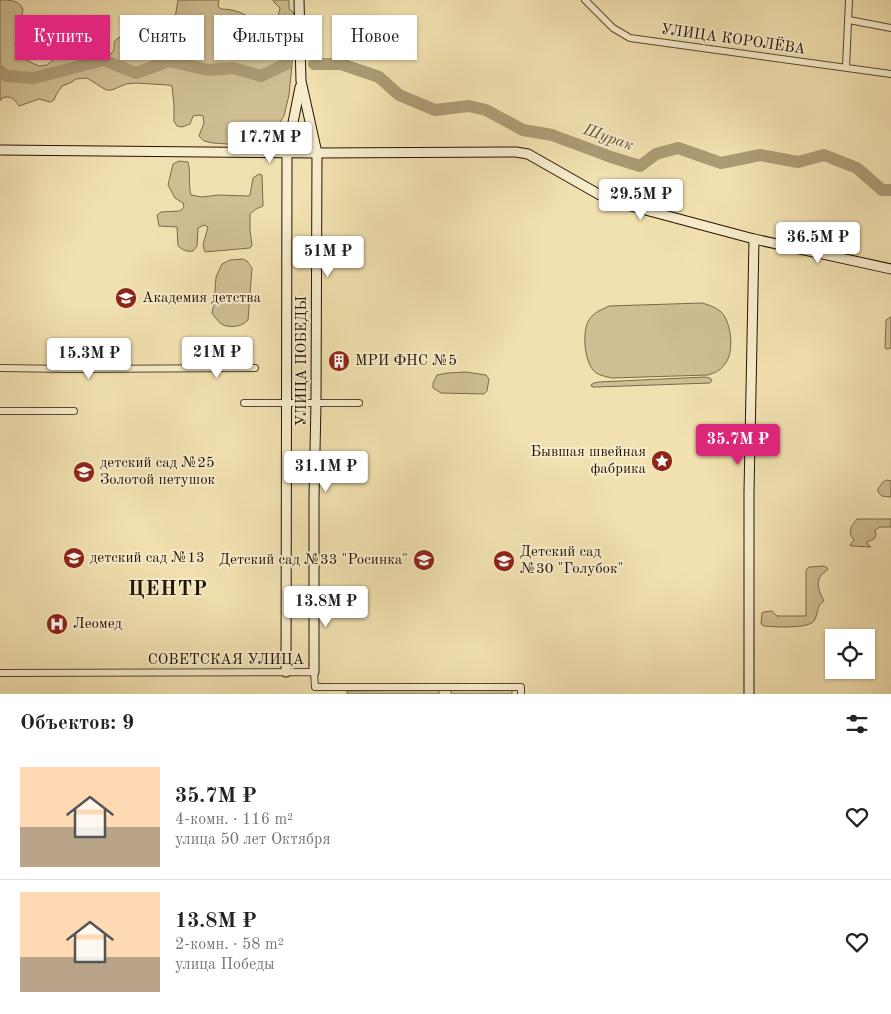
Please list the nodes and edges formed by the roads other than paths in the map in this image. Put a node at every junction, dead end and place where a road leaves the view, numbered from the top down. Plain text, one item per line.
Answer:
1 (299, 0) edge
2 (585, 0) edge
3 (849, 0) edge
4 (849, 20) junction
5 (891, 28) edge
6 (846, 67) junction
7 (891, 74) edge
8 (301, 81) junction
9 (0, 150) edge
10 (287, 153) junction
11 (317, 153) junction
12 (754, 239) junction
13 (890, 269) edge
14 (0, 368) edge
15 (255, 368) dead end
16 (316, 402) junction
17 (244, 403) dead end
18 (287, 403) junction
19 (359, 403) dead end
20 (0, 410) edge
21 (74, 411) dead end
22 (286, 672) junction
23 (314, 672) junction
24 (0, 673) edge
25 (521, 694) edge
26 (749, 694) edge

1 - 8 street, УЛИЦА ПОБЕДЫ
2 - 6 street, УЛИЦА КОРОЛЁВА
3 - 4 street
4 - 5 street
4 - 6 street
6 - 7 street, УЛИЦА КОРОЛЁВА
8 - 10 street, УЛИЦА ПОБЕДЫ
8 - 11 street, УЛИЦА ПОБЕДЫ
9 - 10 street
10 - 11 street
10 - 18 street, УЛИЦА ПОБЕДЫ
11 - 12 street
11 - 16 street, УЛИЦА ПОБЕДЫ
12 - 13 street
12 - 26 street
14 - 15 street
16 - 18 street
16 - 19 street
16 - 23 street, УЛИЦА ПОБЕДЫ
17 - 18 street
18 - 22 street, УЛИЦА ПОБЕДЫ
20 - 21 street
22 - 23 street, СОВЕТСКАЯ УЛИЦА
22 - 24 street, СОВЕТСКАЯ УЛИЦА
23 - 25 street, СОВЕТСКАЯ УЛИЦА

